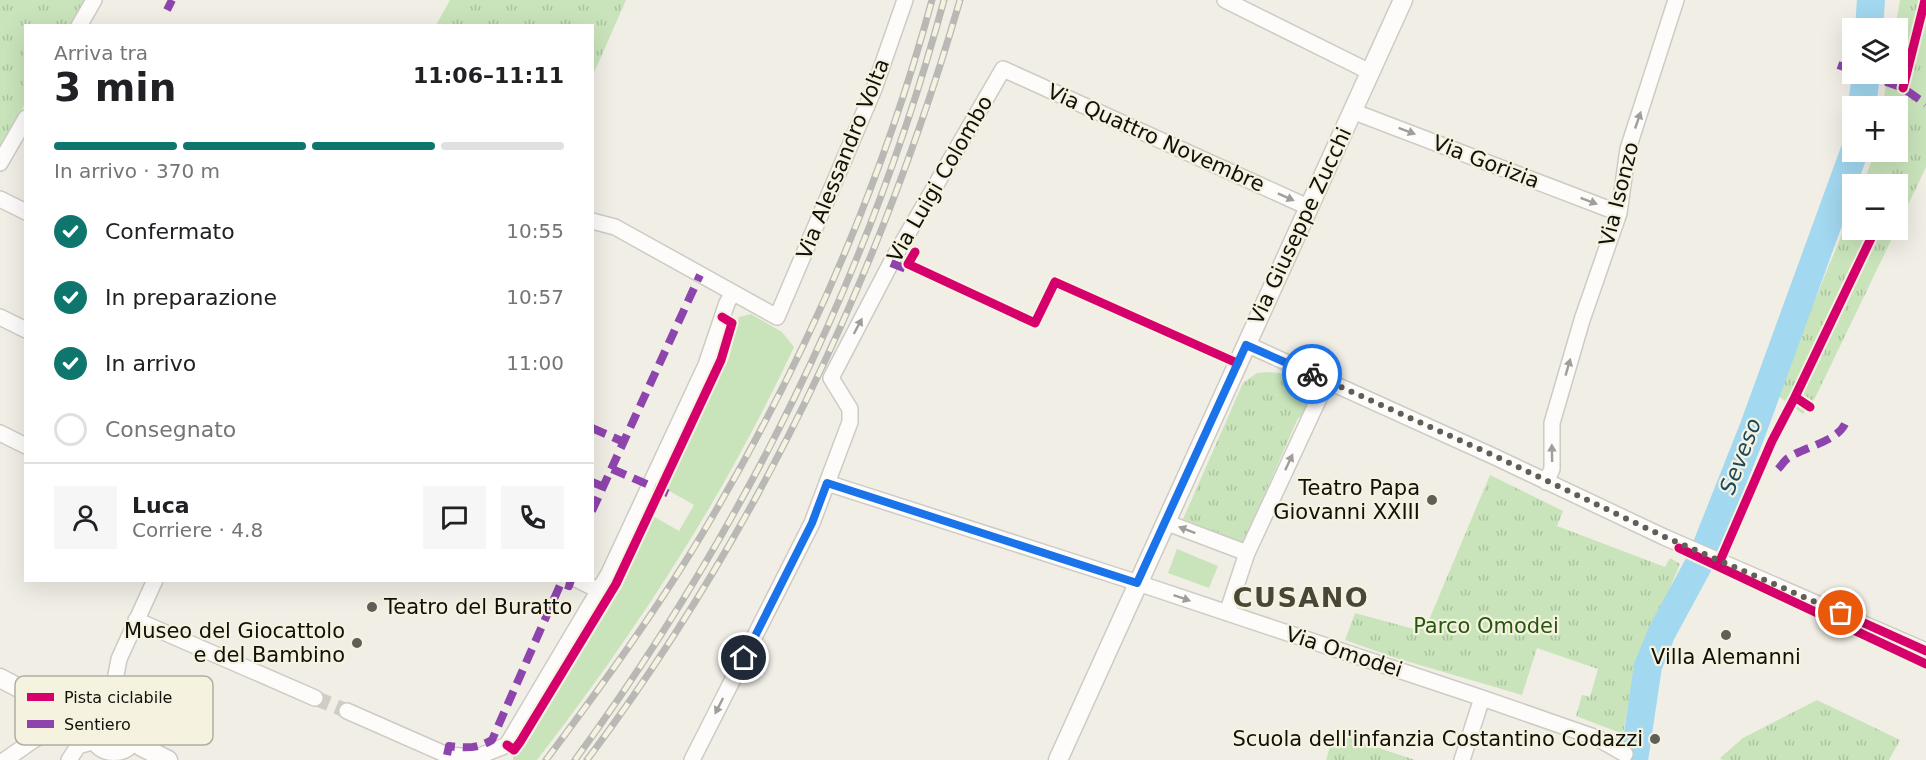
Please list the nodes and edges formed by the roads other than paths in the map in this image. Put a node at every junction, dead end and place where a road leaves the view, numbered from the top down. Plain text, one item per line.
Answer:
1 (93, 0) edge
2 (904, 0) edge
3 (1225, 0) edge
4 (1403, 0) edge
5 (1676, 0) edge
6 (80, 24) edge
7 (1003, 69) joint
8 (1370, 72) junction
9 (1352, 111) junction
10 (24, 121) edge
11 (0, 163) edge
12 (0, 199) edge
13 (1308, 207) junction
14 (24, 211) edge
15 (1619, 213) junction
16 (594, 221) edge
17 (733, 293) junction
18 (0, 317) edge
19 (24, 329) edge
20 (1246, 345) junction
21 (1327, 381) junction
22 (0, 433) edge
23 (24, 445) edge
24 (1546, 482) junction
25 (827, 483) junction
26 (1165, 522) junction
27 (1247, 553) junction
28 (154, 582) edge
29 (582, 582) edge
30 (1137, 583) junction
31 (600, 591) junction
32 (1227, 613) junction
33 (136, 620) junction
34 (1926, 651) edge
35 (116, 676) edge
36 (0, 678) edge
37 (15, 686) edge
38 (315, 698) tunnel mouth
39 (1482, 698) junction
40 (347, 711) tunnel mouth
41 (26, 745) edge
42 (79, 745) edge
43 (100, 745) edge
44 (130, 745) edge
45 (140, 745) edge
46 (1625, 754) dead end
47 (5, 760) edge
48 (69, 760) edge
49 (168, 760) edge
50 (692, 760) edge
51 (1058, 760) edge
52 (1462, 760) edge

1 - 6 street
2 - 17 street, Via Alessandro Volta
3 - 8 street
4 - 8 street, Via Giuseppe Zucchi
15 -> 5 street, Via Isonzo
7 -> 13 street, Via Quattro Novembre
25 -> 7 street, Via Luigi Colombo
8 - 9 street, Via Giuseppe Zucchi
9 - 13 street, Via Giuseppe Zucchi
9 -> 15 street, Via Gorizia
10 - 11 street
12 - 14 street
13 - 20 street, Via Giuseppe Zucchi
24 -> 15 street, Via Isonzo
16 - 17 street
17 - 31 street
18 - 19 street
20 - 21 street
20 - 26 street, Via Giuseppe Zucchi
21 - 24 street
27 -> 21 street
22 - 23 street
24 - 34 street
25 - 30 street, Via Omodei
25 -> 50 street, Via Luigi Colombo
27 -> 26 street
26 - 30 street, Via Giuseppe Zucchi
27 - 32 street
28 - 33 street
29 - 31 street
30 -> 32 street, Via Omodei
30 - 51 street, Via Giuseppe Zucchi
31 - 40 street
32 - 39 street, Via Omodei
33 - 35 street
33 - 38 street
36 - 37 street
39 - 46 street, Via Omodei
39 - 52 street
41 - 47 street
42 - 48 street
43 - 44 street
45 - 49 street

